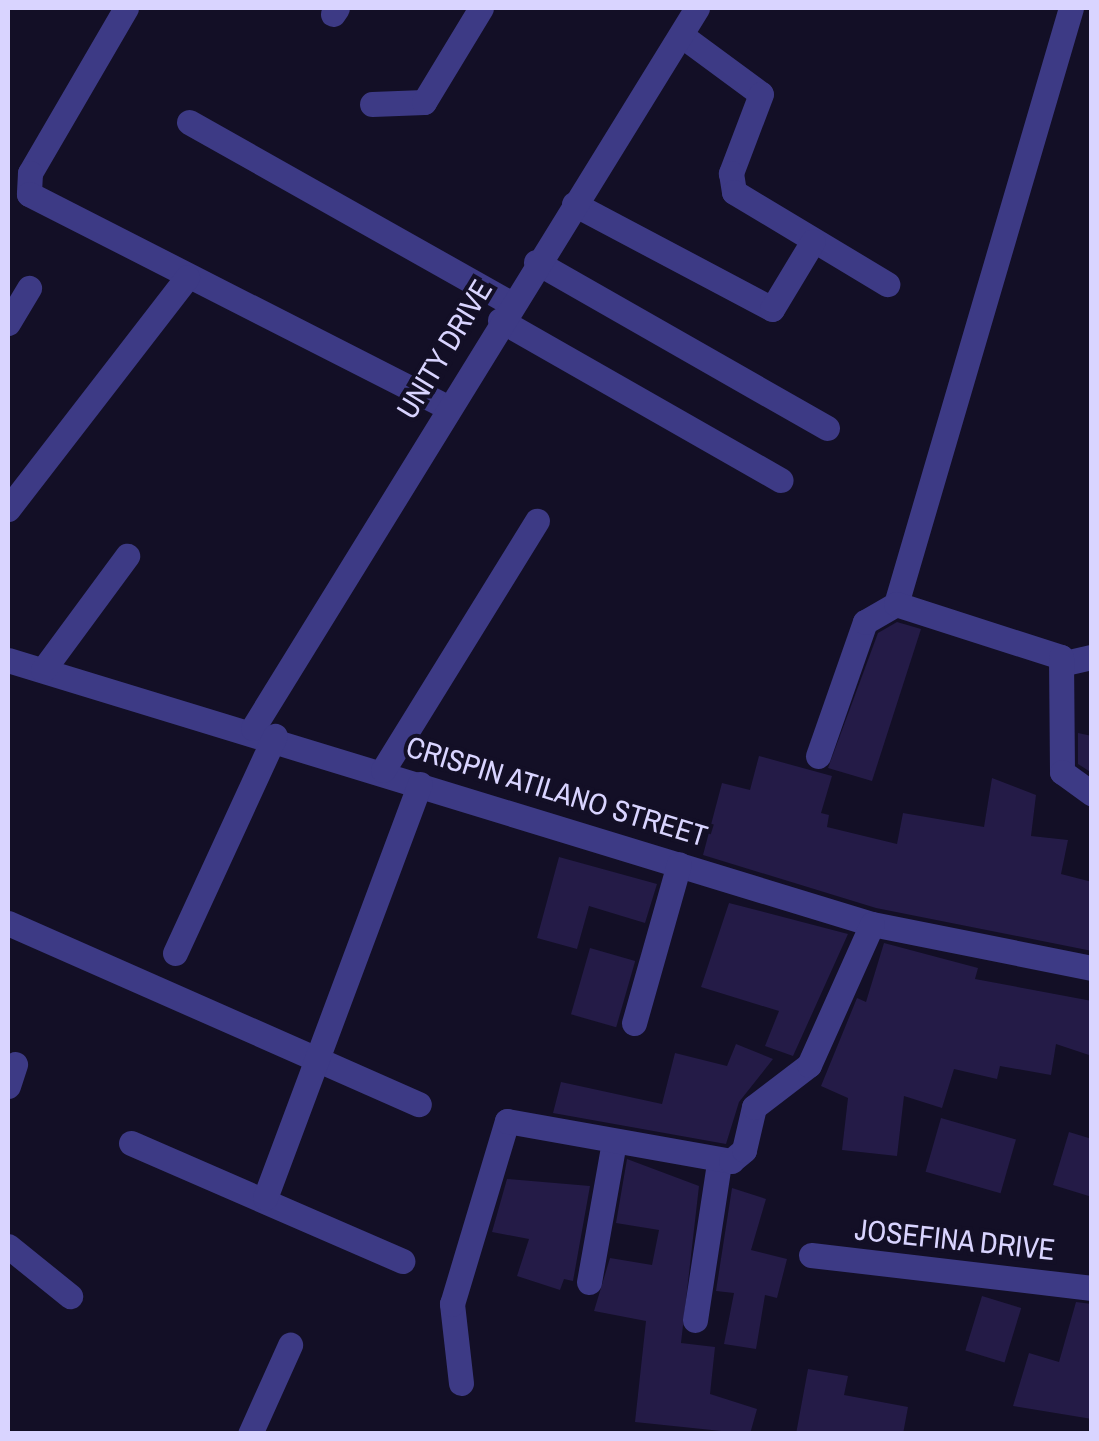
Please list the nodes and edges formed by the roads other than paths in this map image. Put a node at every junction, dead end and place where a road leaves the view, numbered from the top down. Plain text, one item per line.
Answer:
1 (126, 8) edge
2 (481, 8) edge
3 (697, 8) edge
4 (1071, 8) edge
5 (681, 34) junction
6 (372, 104) dead end
7 (188, 122) dead end
8 (574, 204) junction
9 (813, 241) junction
10 (536, 262) junction
11 (187, 277) junction
12 (887, 284) dead end
13 (29, 288) dead end
14 (505, 311) junction
15 (8, 323) edge
16 (447, 407) junction
17 (826, 428) dead end
18 (780, 480) dead end
19 (8, 510) edge
20 (538, 521) dead end
21 (127, 556) dead end
22 (896, 604) junction
23 (1092, 657) edge
24 (8, 660) edge
25 (1064, 663) junction
26 (43, 670) junction
27 (264, 732) junction
28 (818, 756) dead end
29 (383, 770) junction
30 (420, 784) junction
31 (1092, 794) edge
32 (680, 864) junction
33 (8, 923) edge
34 (872, 924) junction
35 (175, 953) dead end
36 (1092, 968) edge
37 (634, 1023) dead end
38 (318, 1056) junction
39 (420, 1104) dead end
40 (614, 1142) junction
41 (131, 1143) dead end
42 (719, 1164) junction
43 (264, 1198) junction
44 (8, 1246) edge
45 (811, 1255) dead end
46 (402, 1261) dead end
47 (589, 1282) dead end
48 (1092, 1288) edge
49 (70, 1296) dead end
50 (695, 1320) dead end
51 (290, 1346) dead end
52 (462, 1383) dead end
53 (250, 1434) edge

1 - 11 street
2 - 6 street
3 - 5 street, UNITY DRIVE
4 - 22 street
5 - 8 street, UNITY DRIVE
5 - 9 street
7 - 14 street
8 - 9 street
8 - 10 street, UNITY DRIVE
9 - 12 street
10 - 14 street, UNITY DRIVE
10 - 17 street
11 - 16 street
11 - 19 street
13 - 15 street
14 - 16 street, UNITY DRIVE
14 - 18 street
16 - 27 street, UNITY DRIVE
20 - 29 street
21 - 26 street
22 - 25 street
22 - 28 street
23 - 25 street
24 - 26 street, CRISPIN ATILANO STREET
25 - 31 street
26 - 27 street, CRISPIN ATILANO STREET
27 - 29 street, CRISPIN ATILANO STREET
27 - 35 street, UNITY DRIVE
29 - 30 street, CRISPIN ATILANO STREET
30 - 32 street, CRISPIN ATILANO STREET
30 - 38 street
32 - 34 street, CRISPIN ATILANO STREET
32 - 37 street
33 - 38 street
34 - 36 street, CRISPIN ATILANO STREET
34 - 42 street
38 - 39 street
38 - 43 street
40 - 42 street
40 - 47 street
40 - 52 street
41 - 43 street
42 - 50 street
43 - 46 street
44 - 49 street
45 - 48 street, JOSEFINA DRIVE
51 - 53 street

